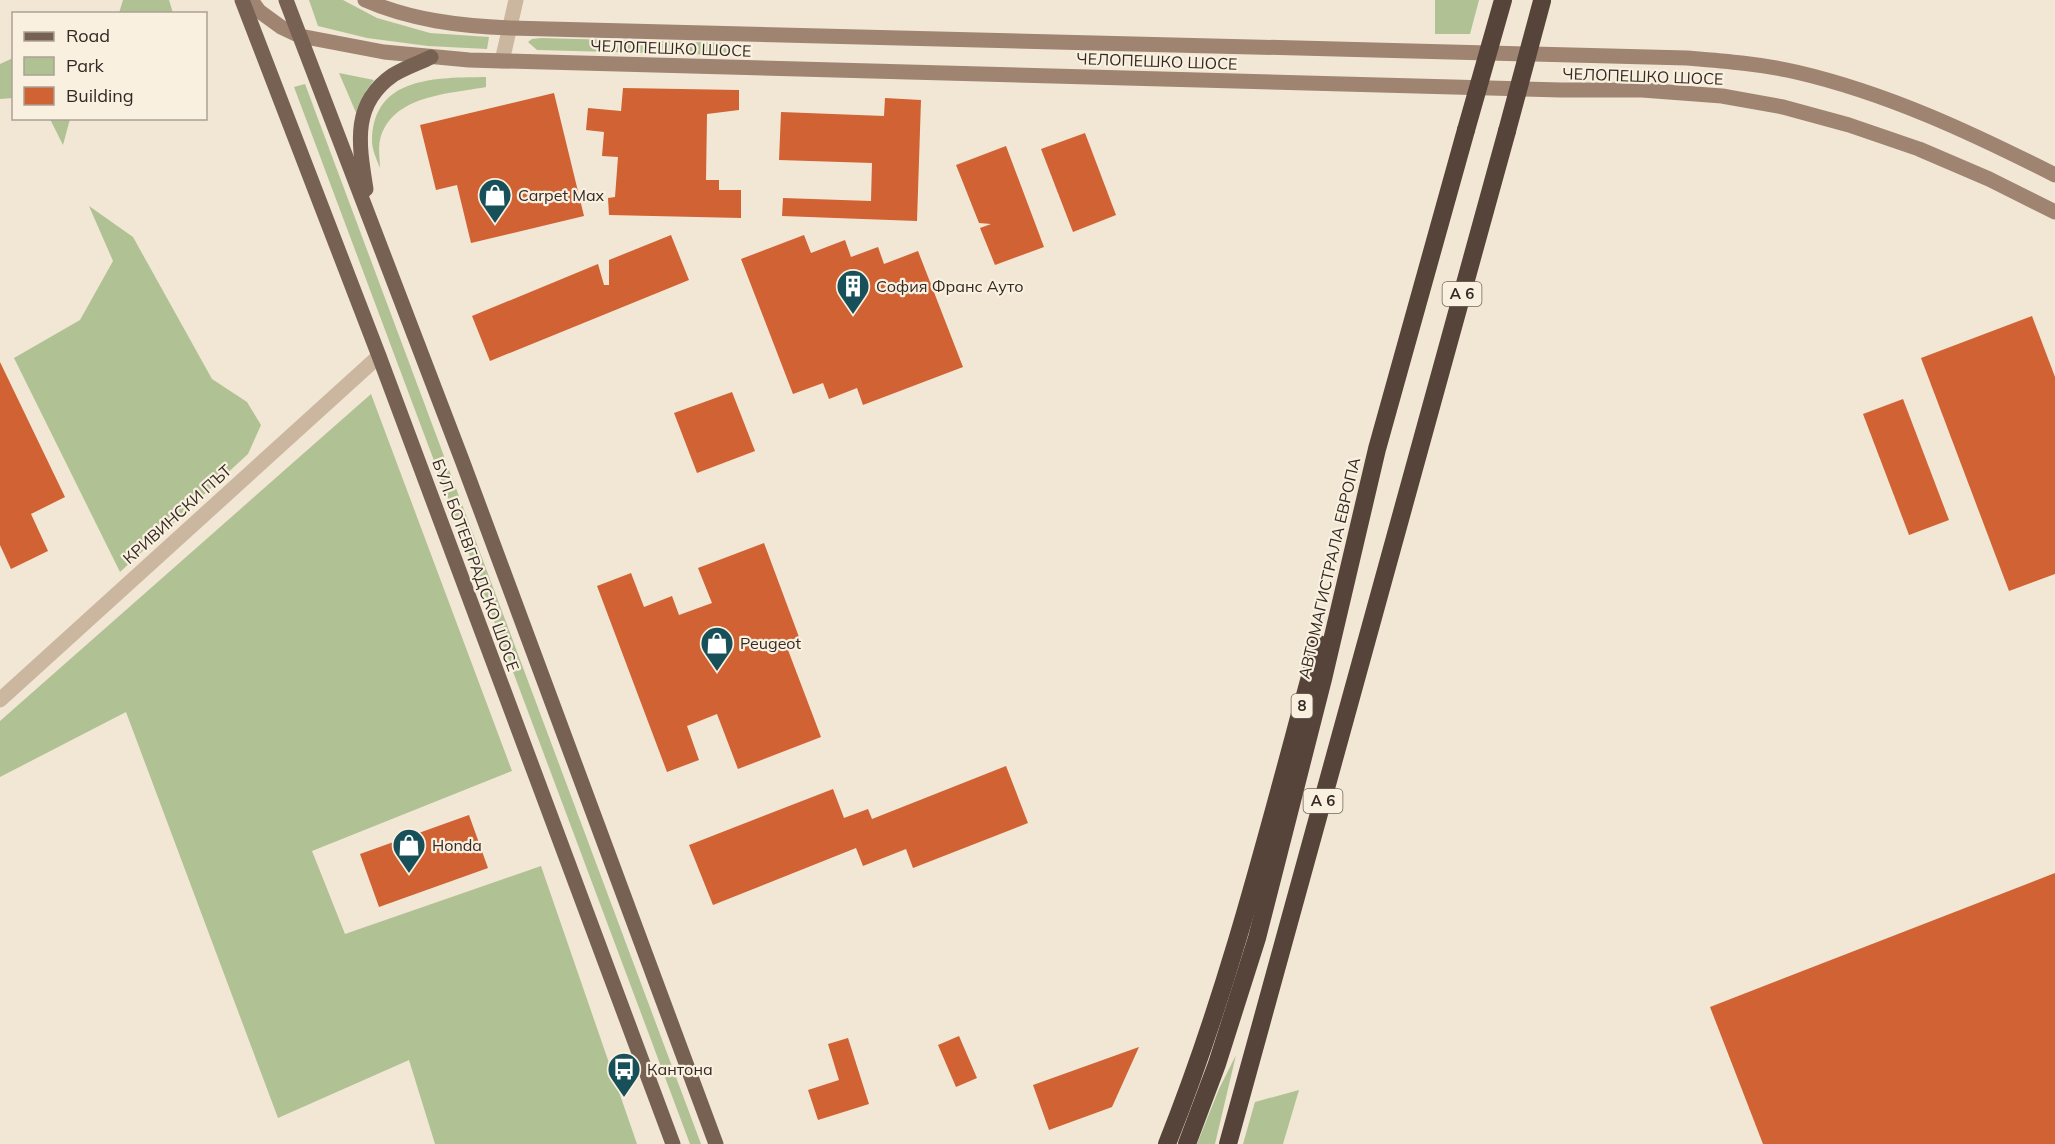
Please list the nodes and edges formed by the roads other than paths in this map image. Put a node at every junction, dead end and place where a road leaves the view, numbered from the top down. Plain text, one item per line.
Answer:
1 (242, 0) edge
2 (251, 0) edge
3 (286, 0) edge
4 (365, 0) edge
5 (516, 0) edge
6 (1503, 0) edge
7 (1543, 0) edge
8 (510, 28) junction
9 (300, 36) junction
10 (431, 57) junction
11 (502, 61) junction
12 (2055, 175) edge
13 (2055, 212) edge
14 (373, 224) junction
15 (379, 356) junction
16 (1377, 449) junction
17 (0, 700) edge
18 (673, 1144) edge
19 (716, 1144) edge
20 (1167, 1144) edge
21 (1187, 1144) edge
22 (1228, 1144) edge

1 - 15 main road, БУЛ. БОТЕВГРАДСКО ШОСЕ
2 - 9 main road, ЧЕЛОПЕШКО ШОСЕ
3 - 9 main road, БУЛ. БОТЕВГРАДСКО ШОСЕ
4 - 8 main road, ЧЕЛОПЕШКО ШОСЕ
5 - 8 street
6 - 16 highway, АВТОМАГИСТРАЛА ЕВРОПА / A 6, bridge
7 - 22 highway, A 6, bridge
8 - 11 street
8 - 12 main road, ЧЕЛОПЕШКО ШОСЕ
9 - 10 main road, ЧЕЛОПЕШКО ШОСЕ
9 - 14 main road, БУЛ. БОТЕВГРАДСКО ШОСЕ
10 - 11 main road, ЧЕЛОПЕШКО ШОСЕ
10 - 14 main road
11 - 13 main road, ЧЕЛОПЕШКО ШОСЕ
14 - 19 main road, БУЛ. БОТЕВГРАДСКО ШОСЕ
15 - 17 street, КРИВИНСКИ ПЪТ
15 - 18 main road, БУЛ. БОТЕВГРАДСКО ШОСЕ
16 - 20 highway, 8
16 - 21 highway, АВТОМАГИСТРАЛА ЕВРОПА / A 6

